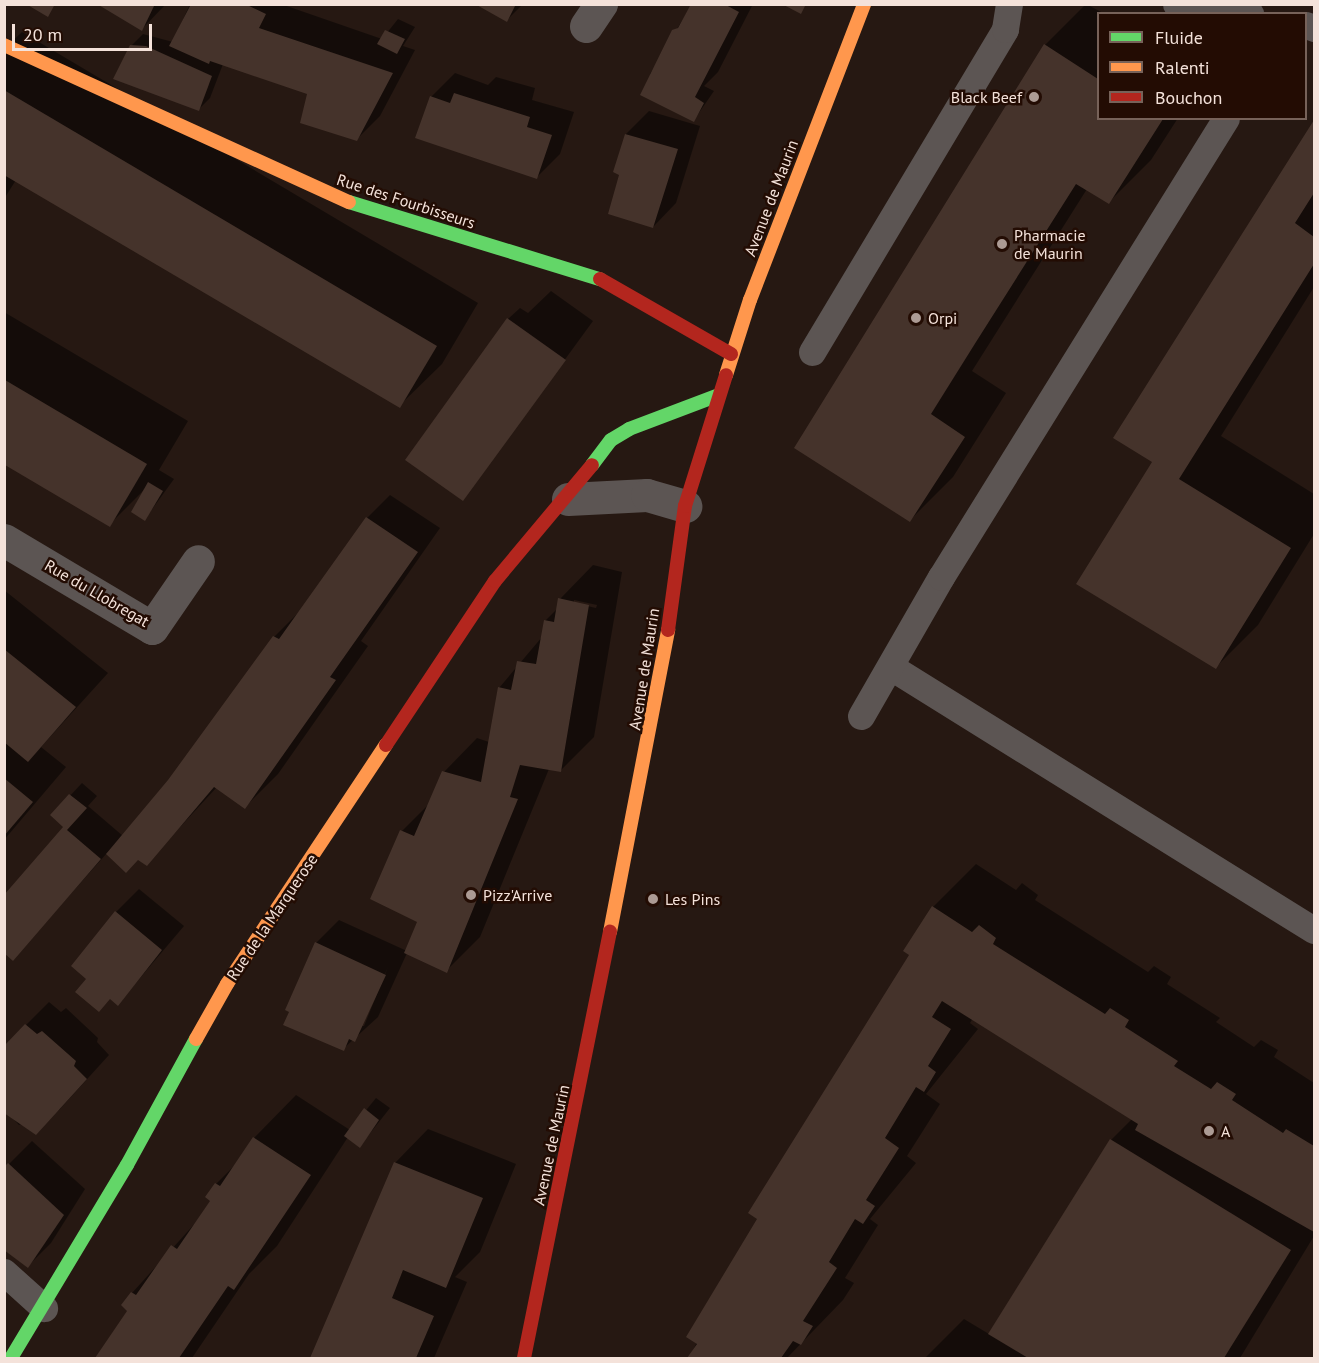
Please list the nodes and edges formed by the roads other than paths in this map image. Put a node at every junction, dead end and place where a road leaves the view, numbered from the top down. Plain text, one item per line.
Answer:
1 (864, 4) edge
2 (1009, 4) edge
3 (1176, 4) edge
4 (1235, 12) edge
5 (4, 45) edge
6 (1225, 120) edge
7 (812, 352) dead end
8 (731, 354) junction
9 (719, 394) junction
10 (568, 499) junction
11 (685, 506) junction
12 (4, 540) edge
13 (198, 561) dead end
14 (891, 667) junction
15 (861, 716) dead end
16 (1314, 930) edge
17 (4, 1272) edge
18 (44, 1308) junction
19 (11, 1359) edge
20 (524, 1359) edge

1 - 8 street, Avenue de Maurin
2 - 7 lane
3 - 4 lane
5 - 8 street, Rue des Fourbisseurs
6 - 14 lane
8 - 9 street, Avenue de Maurin
9 - 10 street, Rue de la Marquerose
9 - 11 street, Avenue de Maurin
10 - 11 street
10 - 18 street, Rue de la Marquerose
11 - 20 street, Avenue de Maurin
12 - 13 street, Rue du Llobregat
14 - 15 lane
14 - 16 lane
17 - 18 lane
18 - 19 street, Rue de la Marquerose

